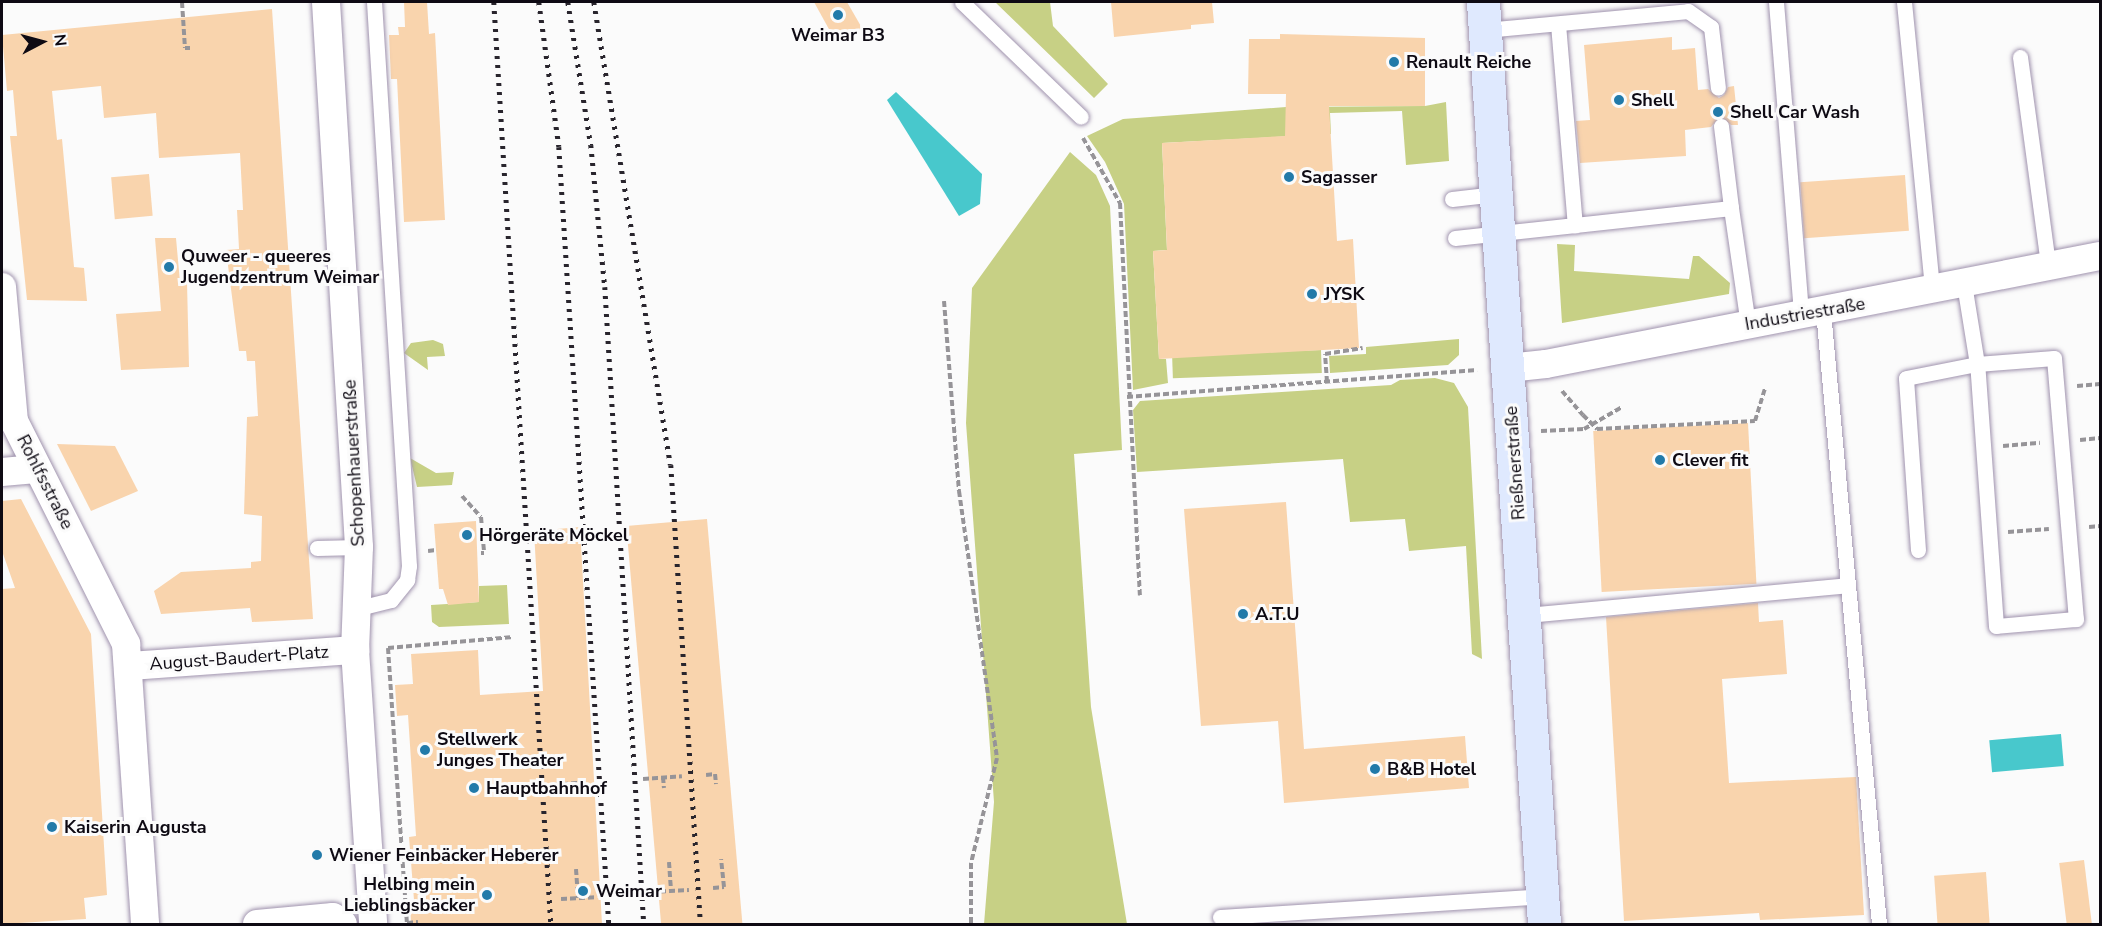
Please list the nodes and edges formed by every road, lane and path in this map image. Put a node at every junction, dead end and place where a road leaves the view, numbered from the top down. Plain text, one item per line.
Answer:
1 (182, 2) edge
2 (326, 2) edge
3 (374, 2) edge
4 (962, 2) edge
5 (1776, 2) edge
6 (1904, 2) edge
7 (1484, 16) edge
8 (1558, 24) junction
9 (190, 48) dead end
10 (2020, 57) dead end
11 (1718, 88) dead end
12 (1081, 117) joint
13 (1721, 126) dead end
14 (1496, 194) junction
15 (1452, 199) dead end
16 (1731, 208) junction
17 (1575, 225) junction
18 (1499, 234) junction
19 (1455, 238) dead end
20 (2100, 256) edge
21 (2048, 265) junction
22 (1964, 284) junction
23 (2, 287) edge
24 (1932, 290) junction
25 (944, 301) dead end
26 (1812, 313) junction
27 (1748, 324) junction
28 (1363, 348) dead end
29 (1977, 364) junction
30 (1508, 368) junction
31 (1327, 382) junction
32 (1765, 388) dead end
33 (1562, 392) dead end
34 (1127, 397) junction
35 (1622, 407) dead end
36 (1540, 431) dead end
37 (36, 469) junction
38 (2, 472) edge
39 (462, 496) dead end
40 (359, 547) junction
41 (317, 548) dead end
42 (1918, 550) dead end
43 (481, 553) dead end
44 (1848, 585) junction
45 (1140, 595) dead end
46 (359, 608) junction
47 (1526, 615) junction
48 (513, 637) dead end
49 (388, 648) junction
50 (355, 650) junction
51 (130, 666) junction
52 (706, 775) dead end
53 (682, 776) dead end
54 (663, 777) junction
55 (643, 779) dead end
56 (588, 782) dead end
57 (570, 784) junction
58 (716, 784) dead end
59 (553, 785) dead end
60 (664, 788) dead end
61 (570, 794) dead end
62 (402, 853) junction
63 (411, 853) dead end
64 (722, 859) dead end
65 (669, 862) dead end
66 (576, 868) dead end
67 (713, 888) dead end
68 (689, 890) dead end
69 (671, 891) junction
70 (651, 892) dead end
71 (596, 897) dead end
72 (578, 898) junction
73 (561, 899) dead end
74 (1543, 910) edge
75 (1220, 917) dead end
76 (145, 924) edge
77 (257, 924) edge
78 (343, 924) edge
79 (373, 924) edge
80 (407, 924) edge
81 (971, 924) edge
82 (1879, 924) edge

1 - 9 path
2 - 40 street, Schopenhauerstraße
3 - 46 lane
4 - 12 lane
5 - 26 lane
6 - 24 lane
7 - 8 lane
7 - 14 street, Rießnerstraße
8 - 11 lane
8 - 17 lane
10 - 21 lane
12 - 34 path
13 - 16 lane
14 - 15 lane
14 - 18 street, Rießnerstraße
16 - 17 lane
16 - 27 lane
17 - 18 lane
18 - 19 lane
18 - 30 street, Rießnerstraße
20 - 21 street, Industriestraße
21 - 22 street, Industriestraße
22 - 24 street, Industriestraße
22 - 29 lane
23 - 37 street, Rohlfsstraße
24 - 26 street, Industriestraße
25 - 81 path
26 - 27 street, Industriestraße
26 - 44 lane
27 - 30 street, Industriestraße
28 - 31 path
29 - 29 lane
29 - 42 lane
30 - 31 path
30 - 47 street, Rießnerstraße
31 - 34 path
32 - 33 path, bridge
34 - 45 path
35 - 36 path
37 - 38 street
37 - 51 street, Rohlfsstraße
39 - 43 path
40 - 41 lane
40 - 46 street, Schopenhauerstraße
44 - 47 lane
44 - 82 lane
46 - 50 street, Schopenhauerstraße
47 - 74 street, Rießnerstraße
48 - 49 path
49 - 50 path
49 - 62 path
50 - 51 street, August-Baudert-Platz
50 - 79 street, Schopenhauerstraße
51 - 76 street, August-Baudert-Platz
52 - 58 path
53 - 54 path
54 - 55 path
54 - 60 path
56 - 57 path
57 - 59 path
57 - 61 path
62 - 63 path
62 - 80 path
64 - 67 path
65 - 69 path
66 - 72 path
68 - 69 path
69 - 70 path
71 - 72 path
72 - 73 path
74 - 75 lane
77 - 78 street

